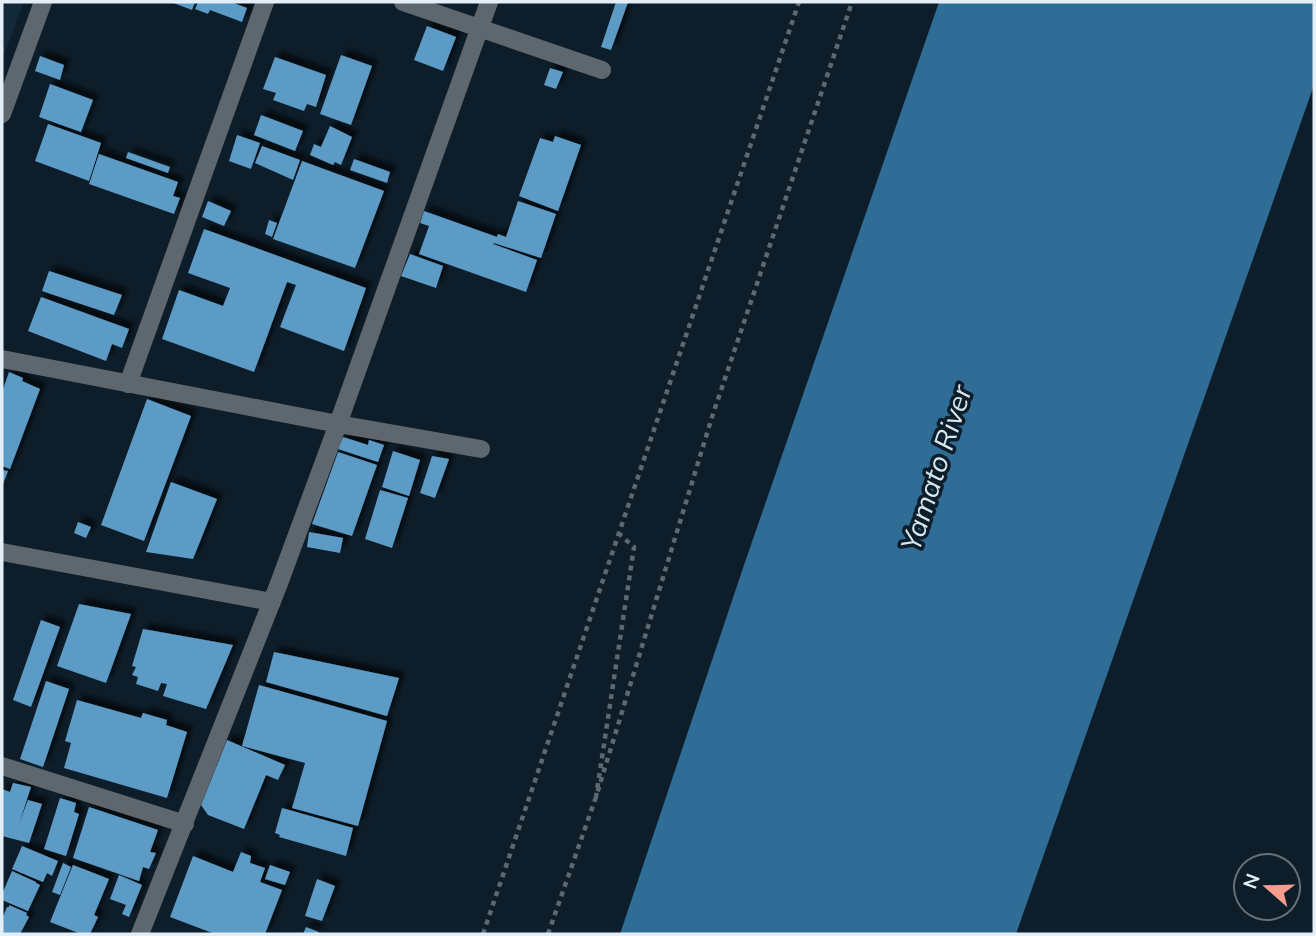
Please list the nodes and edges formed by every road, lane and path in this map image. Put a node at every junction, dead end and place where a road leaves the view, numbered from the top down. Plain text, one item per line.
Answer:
1 (43, 2) edge
2 (265, 2) edge
3 (403, 2) edge
4 (489, 2) edge
5 (799, 2) edge
6 (852, 2) edge
7 (478, 28) junction
8 (602, 70) dead end
9 (2, 114) edge
10 (2, 359) edge
11 (128, 384) junction
12 (338, 424) junction
13 (481, 449) dead end
14 (618, 533) junction
15 (2, 552) edge
16 (272, 602) junction
17 (2, 765) edge
18 (596, 797) junction
19 (184, 824) junction
20 (140, 934) edge
21 (483, 934) edge
22 (548, 934) edge

1 - 9 street
2 - 11 street
3 - 7 street
4 - 7 street
5 - 14 path
6 - 18 path
7 - 8 street
7 - 12 street
10 - 11 street
11 - 12 street
12 - 13 street
12 - 16 street
14 - 18 path
14 - 21 path
15 - 16 street
16 - 19 street
17 - 19 street
18 - 22 path
19 - 20 street

